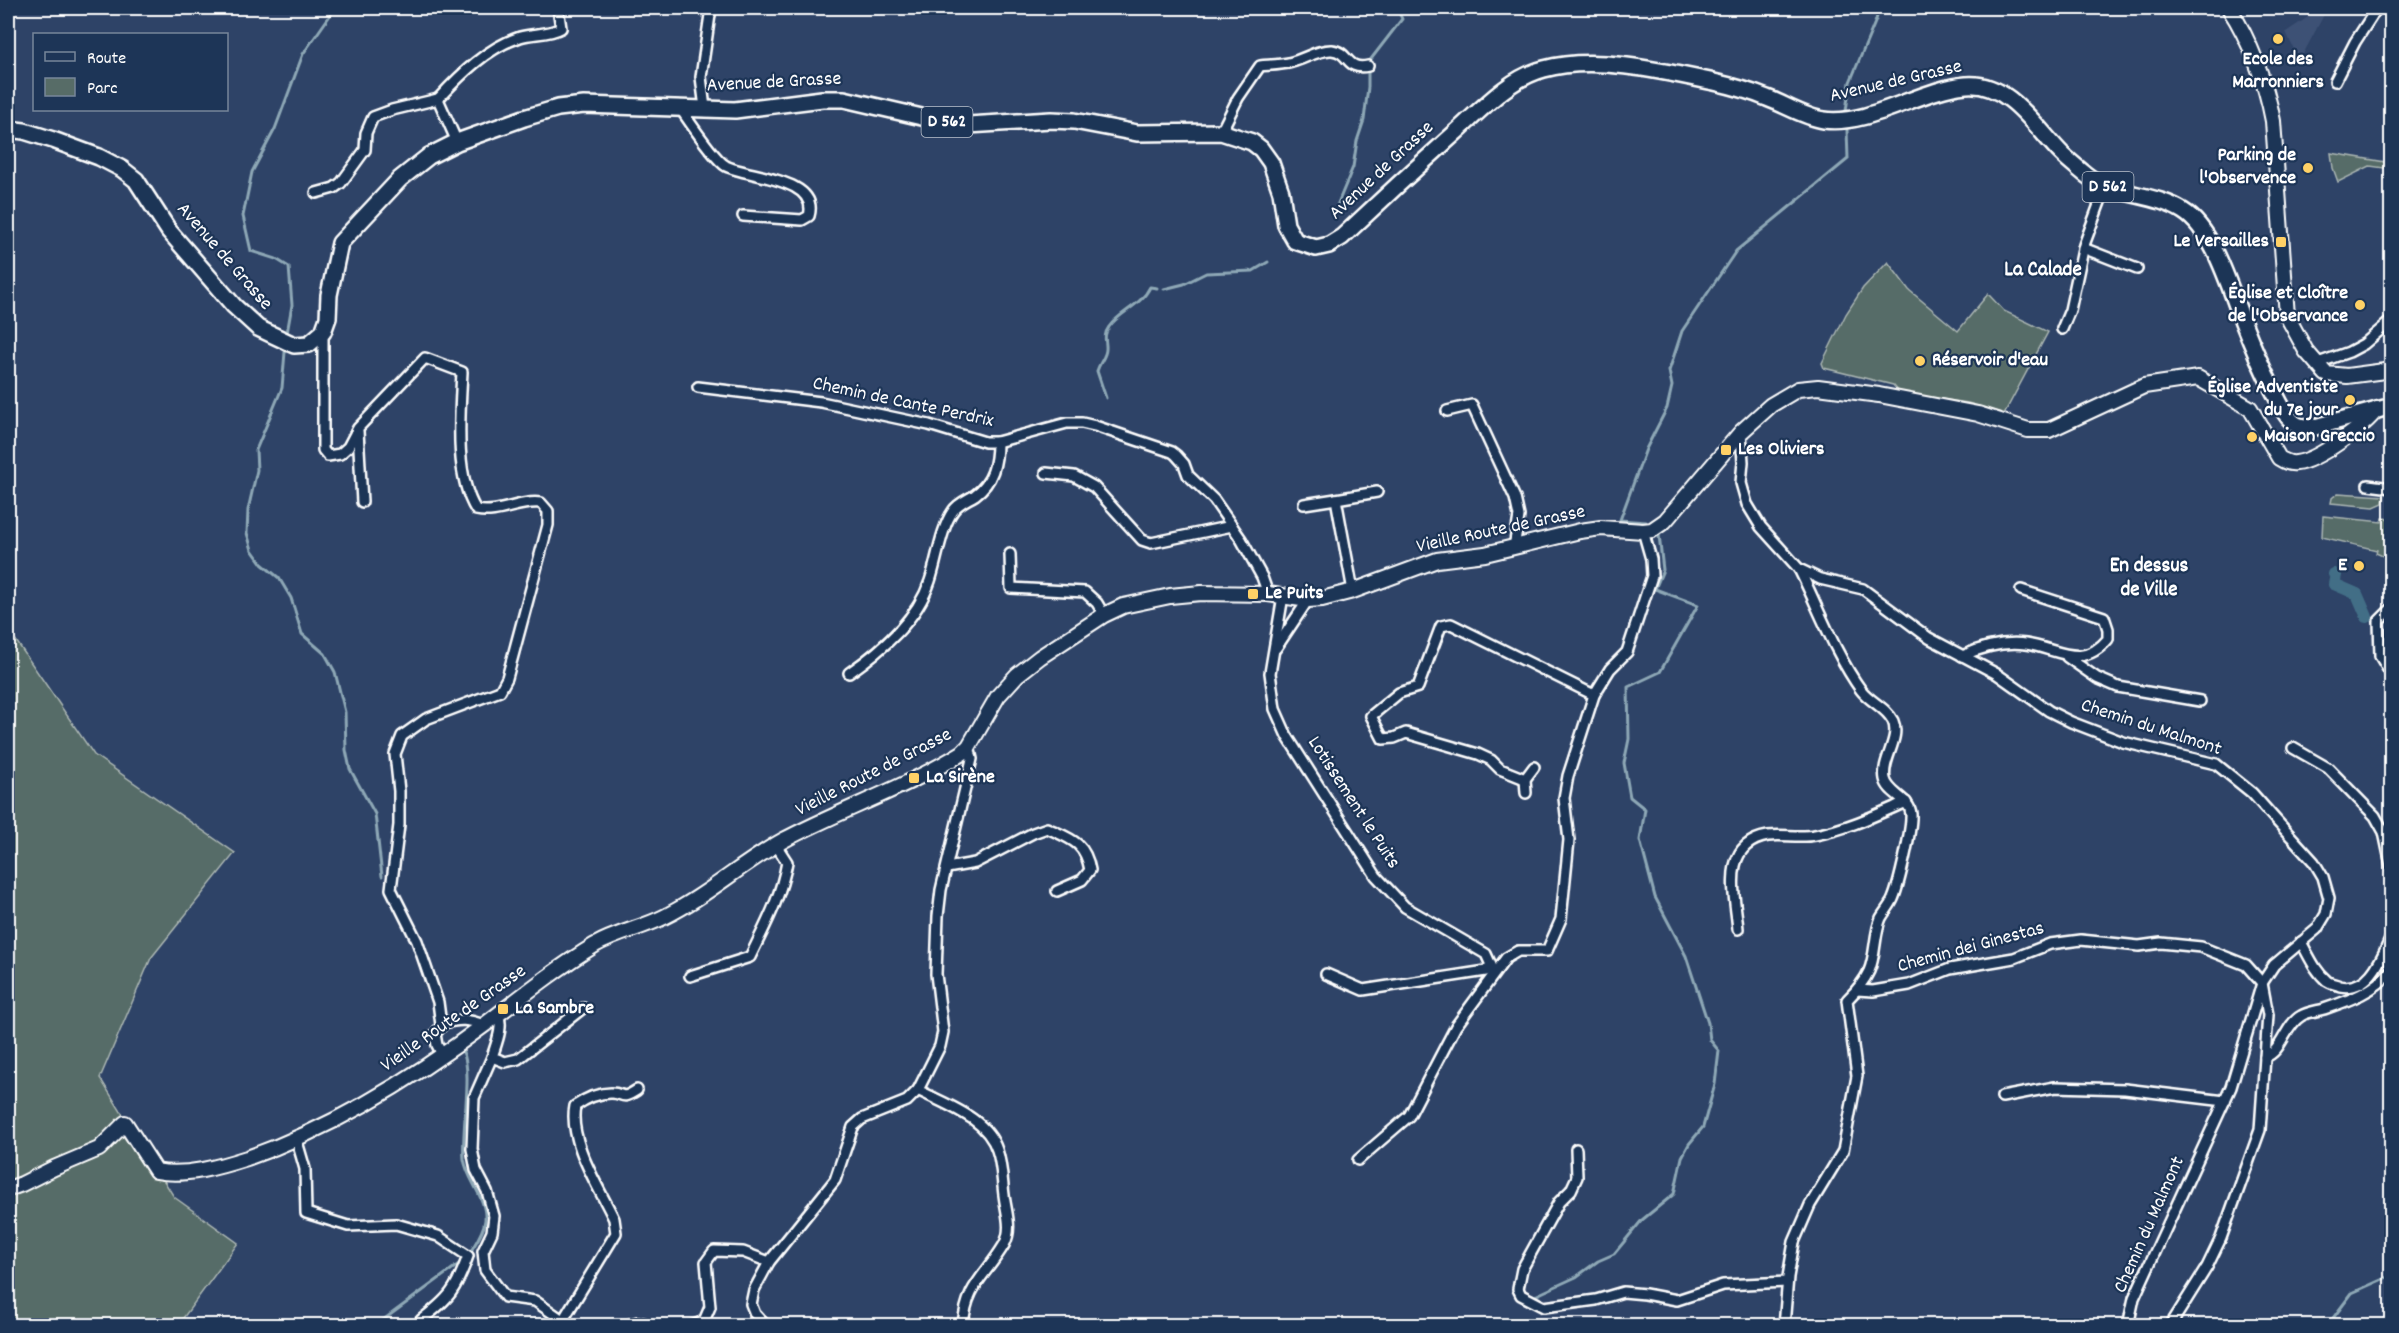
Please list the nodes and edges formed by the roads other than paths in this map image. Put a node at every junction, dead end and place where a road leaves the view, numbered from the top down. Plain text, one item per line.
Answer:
1 (558, 8) edge
2 (711, 8) edge
3 (2229, 8) edge
4 (2377, 8) edge
5 (1365, 66) dead end
6 (2335, 81) dead end
7 (438, 99) junction
8 (680, 108) junction
9 (705, 108) junction
10 (8, 129) edge
11 (1221, 132) junction
12 (457, 142) junction
13 (2106, 186) junction
14 (316, 193) dead end
15 (743, 216) dead end
16 (2083, 248) junction
17 (2138, 269) dead end
18 (2391, 320) edge
19 (2062, 329) dead end
20 (323, 332) junction
21 (2315, 364) junction
22 (2391, 369) edge
23 (698, 387) dead end
24 (2384, 407) edge
25 (1447, 411) dead end
26 (358, 428) junction
27 (1741, 432) junction
28 (997, 442) junction
29 (1046, 473) dead end
30 (2368, 485) dead end
31 (2391, 488) edge
32 (1377, 492) dead end
33 (1336, 499) junction
34 (362, 502) dead end
35 (1304, 504) dead end
36 (1232, 526) junction
37 (1643, 531) junction
38 (1514, 548) junction
39 (1010, 554) dead end
40 (1799, 568) junction
41 (2021, 590) dead end
42 (1353, 591) junction
43 (1268, 594) junction
44 (1283, 596) junction
45 (1308, 600) junction
46 (2391, 608) edge
47 (1104, 615) junction
48 (1273, 652) junction
49 (2060, 652) junction
50 (1962, 656) junction
51 (849, 673) dead end
52 (2391, 676) edge
53 (1593, 695) junction
54 (2200, 701) dead end
55 (969, 746) junction
56 (2293, 748) dead end
57 (1534, 767) dead end
58 (1525, 779) junction
59 (1526, 794) dead end
60 (1906, 802) junction
61 (776, 845) junction
62 (947, 868) junction
63 (2391, 870) edge
64 (1057, 891) dead end
65 (1738, 929) dead end
66 (2391, 935) edge
67 (2301, 942) junction
68 (2391, 970) edge
69 (1326, 974) dead end
70 (690, 976) dead end
71 (2262, 983) junction
72 (1857, 990) junction
73 (438, 1002) junction
74 (583, 1008) dead end
75 (498, 1013) junction
76 (455, 1020) junction
77 (441, 1025) junction
78 (483, 1025) junction
79 (442, 1054) junction
80 (2265, 1057) junction
81 (492, 1058) junction
82 (637, 1090) dead end
83 (918, 1090) junction
84 (2002, 1097) dead end
85 (2225, 1101) junction
86 (296, 1138) junction
87 (1576, 1149) dead end
88 (1358, 1161) dead end
89 (8, 1189) edge
90 (769, 1262) junction
91 (1787, 1282) junction
92 (567, 1323) edge
93 (422, 1326) edge
94 (624, 1326) edge
95 (656, 1326) edge
96 (692, 1326) edge
97 (766, 1326) edge
98 (963, 1326) edge
99 (1784, 1326) edge
100 (2128, 1326) edge
101 (2170, 1326) edge

1 - 7 street
2 - 9 street
3 - 21 street
4 - 6 street
5 - 11 street
7 - 12 street
7 - 14 street
8 - 9 main road, Avenue de Grasse / D 562
8 - 12 main road, Avenue de Grasse / D 562
8 - 15 street
9 - 11 main road, Avenue de Grasse / D 562
10 - 20 main road, Avenue de Grasse
11 - 13 main road, Avenue de Grasse / D 562
12 - 20 main road, Avenue de Grasse / D 562
13 - 16 street
13 - 24 main road, Avenue de Grasse / D 562
16 - 17 street
16 - 19 street
18 - 21 street
20 - 26 street
21 - 22 street
23 - 28 street, Chemin de Cante Perdrix
24 - 27 street
25 - 38 street
26 - 34 street
26 - 73 street
27 - 37 street
27 - 40 street, Chemin du Malmont
28 - 36 street, Chemin de Cante Perdrix
28 - 51 street
29 - 36 street
30 - 31 street
32 - 33 street
33 - 35 street
33 - 42 street
36 - 43 street, Chemin de Cante Perdrix
37 - 38 street, Vieille Route de Grasse
37 - 53 street
38 - 42 street, Vieille Route de Grasse
39 - 47 street
40 - 50 street, Chemin du Malmont
40 - 60 street
41 - 49 street
42 - 45 street, Vieille Route de Grasse
43 - 44 street, Vieille Route de Grasse
43 - 47 street, Vieille Route de Grasse
44 - 45 street, Vieille Route de Grasse
44 - 48 street, Lotissement le Puits
45 - 48 street
46 - 52 street
47 - 55 street, Vieille Route de Grasse
48 - 69 street, Lotissement le Puits
49 - 50 street
49 - 54 street
50 - 67 street, Chemin du Malmont
53 - 58 street
53 - 88 street
55 - 61 street, Vieille Route de Grasse
55 - 62 street
56 - 63 street
57 - 58 street
58 - 59 street
60 - 65 street
60 - 72 street
61 - 70 street
61 - 75 street, Vieille Route de Grasse
62 - 64 street
62 - 83 street
66 - 67 street
67 - 71 street, Chemin du Malmont
68 - 80 street
71 - 72 street, Chemin dei Ginestas
71 - 80 street
71 - 85 street, Chemin du Malmont
72 - 91 street
73 - 76 street
73 - 77 street
74 - 81 street
75 - 78 street, Vieille Route de Grasse
75 - 81 street
76 - 77 street
76 - 78 street
77 - 79 street
78 - 79 street, Vieille Route de Grasse
79 - 86 street, Vieille Route de Grasse
80 - 101 street
81 - 92 street
82 - 92 street
83 - 90 street
83 - 98 street
84 - 85 street
85 - 100 street, Chemin du Malmont
86 - 89 street, Vieille Route de Grasse
86 - 93 street
87 - 91 street
90 - 96 street
90 - 97 street
91 - 99 street
94 - 95 street

